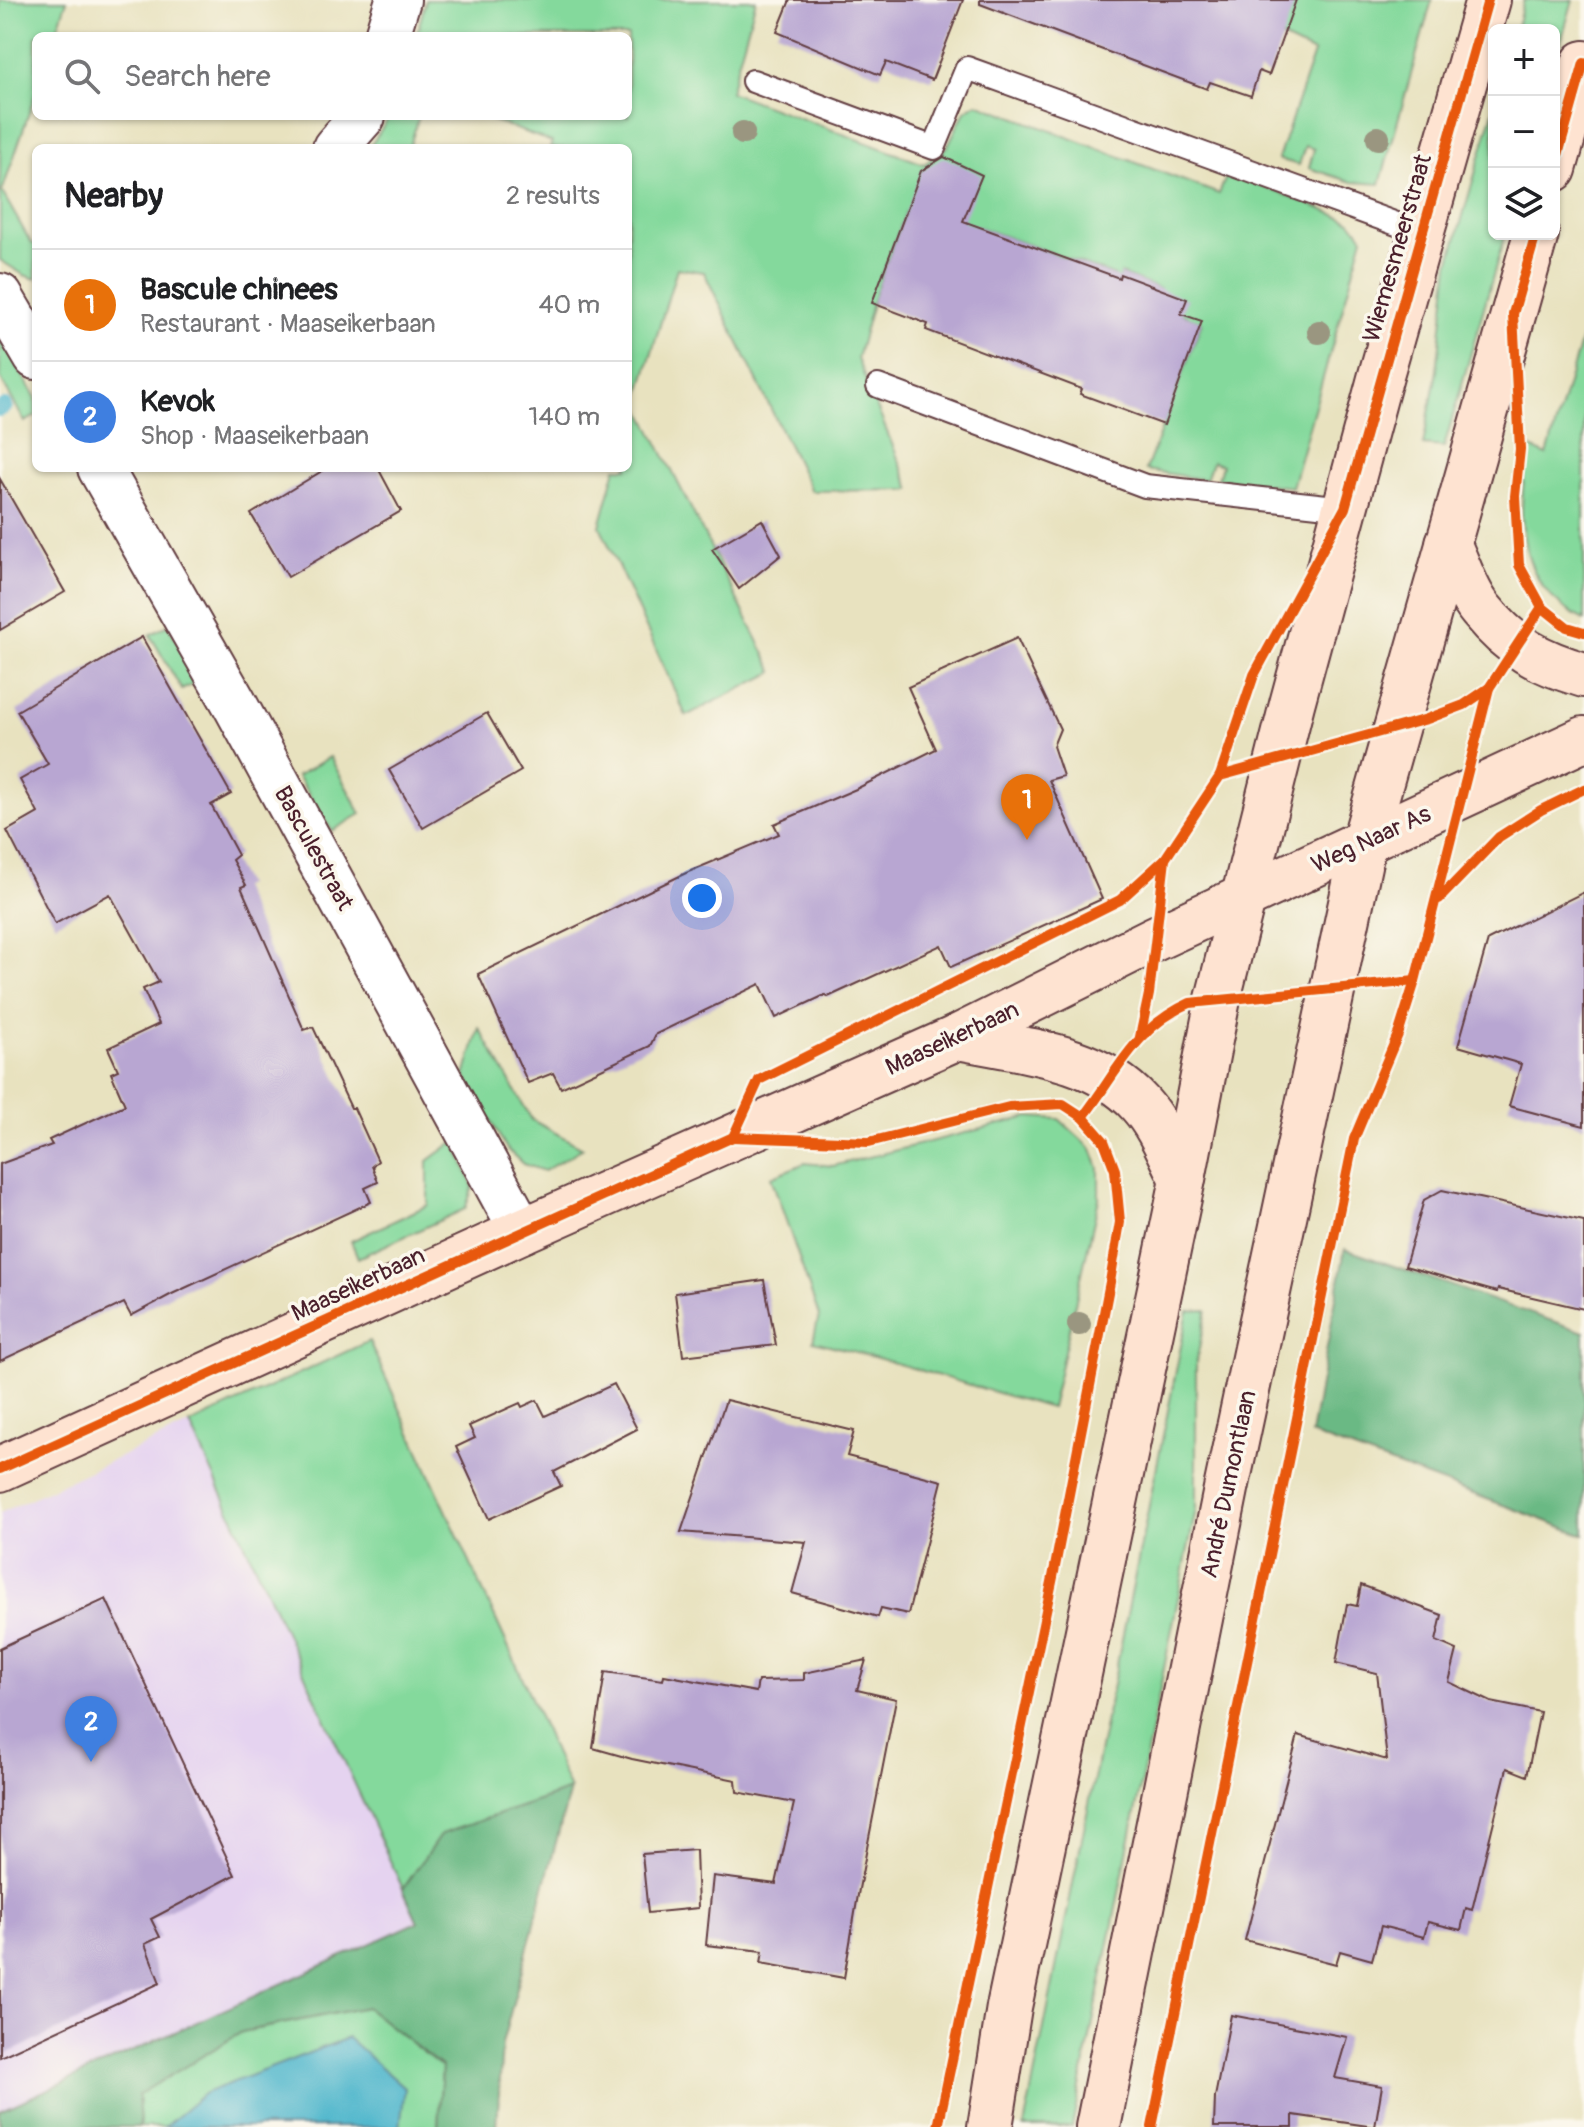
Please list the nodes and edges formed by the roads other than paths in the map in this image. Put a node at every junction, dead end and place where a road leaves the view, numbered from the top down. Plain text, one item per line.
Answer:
1 (398, 0) edge
2 (1488, 0) edge
3 (388, 32) edge
4 (1584, 63) edge
5 (753, 81) dead end
6 (360, 120) edge
7 (338, 144) edge
8 (1554, 168) edge
9 (1424, 234) junction
10 (1534, 240) edge
11 (0, 296) edge
12 (32, 344) edge
13 (878, 386) dead end
14 (102, 472) edge
15 (1345, 508) junction
16 (1448, 543) junction
17 (1584, 675) edge
18 (1584, 739) edge
19 (1364, 842) junction
20 (1244, 897) junction
21 (958, 1037) junction
22 (1183, 1179) junction
23 (522, 1231) junction
24 (0, 1469) edge
25 (990, 2127) edge
26 (1098, 2127) edge

1 - 3 street
2 - 9 main road, Wiemesmeerstraat
4 - 8 main road
5 - 9 lane
6 - 7 street
9 - 15 main road, Wiemesmeerstraat
10 - 16 main road
11 - 12 street
13 - 15 lane
14 - 23 street, Basculestraat
15 - 20 main road, Wiemesmeerstraat
16 - 17 main road
16 - 19 main road
18 - 19 main road, Weg Naar As
19 - 20 main road, Weg Naar As
19 - 26 main road, André Dumontlaan
20 - 21 main road, Maaseikerbaan
20 - 22 main road
21 - 22 main road
21 - 23 main road, Maaseikerbaan
22 - 25 main road
23 - 24 main road, Maaseikerbaan

